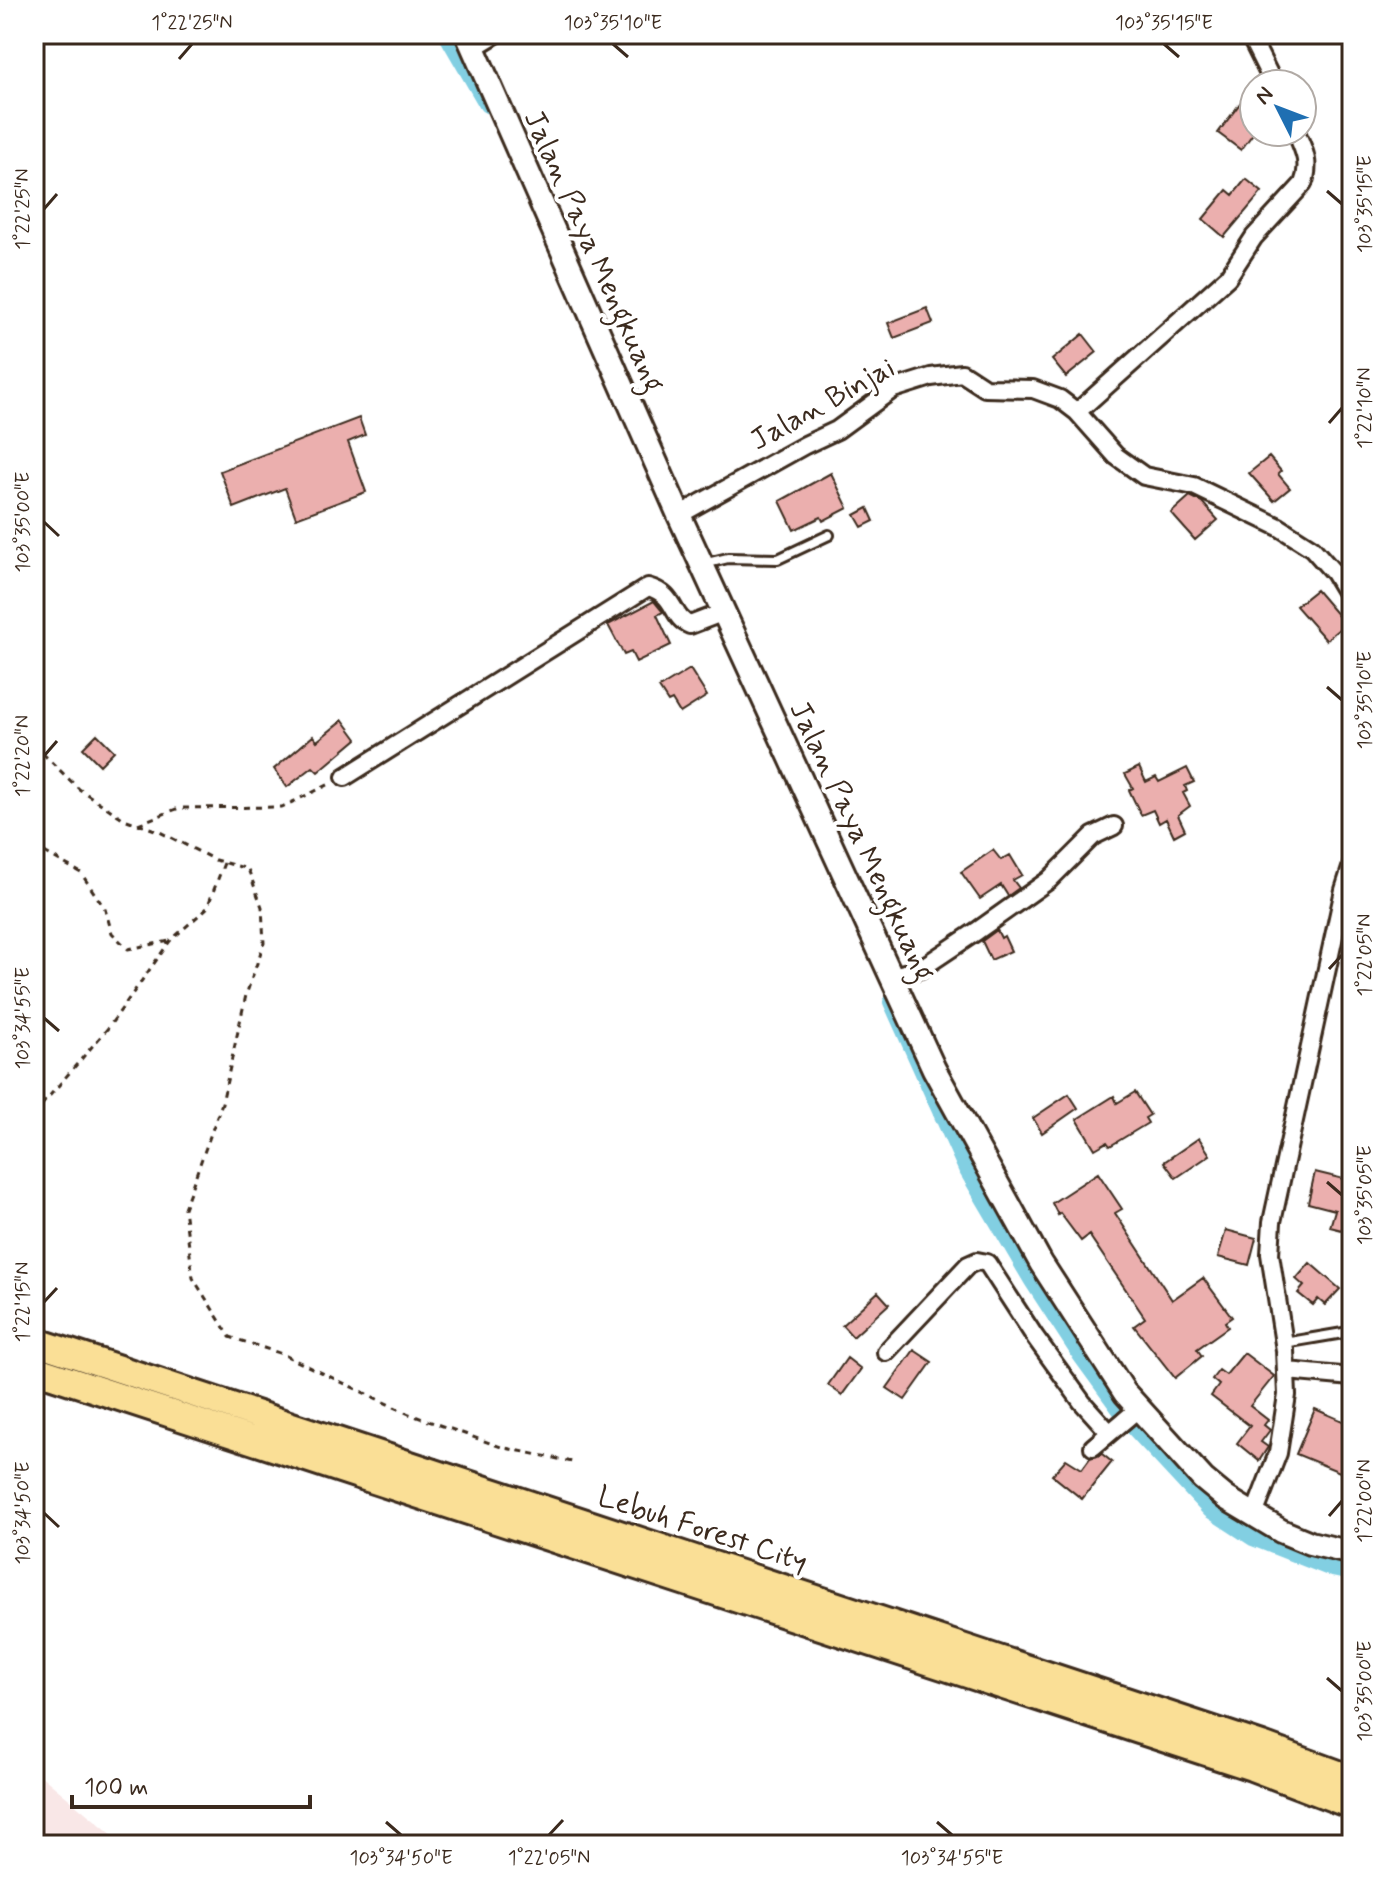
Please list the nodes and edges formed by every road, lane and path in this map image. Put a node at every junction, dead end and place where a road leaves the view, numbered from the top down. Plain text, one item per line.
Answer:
1 (496, 34) edge
2 (1249, 34) edge
3 (470, 41) edge
4 (1266, 68) edge
5 (1303, 148) edge
6 (1077, 412) junction
7 (679, 515) junction
8 (829, 535) dead end
9 (702, 565) junction
10 (1352, 603) edge
11 (724, 612) junction
12 (34, 745) edge
13 (345, 777) joint
14 (138, 824) junction
15 (1114, 826) dead end
16 (34, 846) edge
17 (224, 863) junction
18 (1352, 865) edge
19 (170, 941) junction
20 (893, 976) junction
21 (34, 1114) edge
22 (1349, 1332) dead end
23 (34, 1341) edge
24 (1284, 1343) junction
25 (886, 1352) dead end
26 (34, 1369) edge
27 (1287, 1371) junction
28 (1352, 1377) edge
29 (1138, 1409) junction
30 (1109, 1432) junction
31 (1093, 1447) dead end
32 (577, 1463) dead end
33 (1254, 1515) junction
34 (1352, 1553) edge
35 (1352, 1779) edge
36 (1352, 1805) edge

1 - 3 street
2 - 4 street
3 - 7 street, Jalan Paya Mengkuang
5 - 6 street
6 - 7 street, Jalan Binjai
6 - 10 street, Jalan Binjai
7 - 9 street, Jalan Paya Mengkuang
8 - 9 lane
9 - 11 street, Jalan Paya Mengkuang
11 - 13 street
11 - 20 street, Jalan Paya Mengkuang
12 - 14 path
13 - 14 path
14 - 17 path
15 - 20 street
16 - 19 path
17 - 19 path
17 - 32 path
18 - 24 street
19 - 21 path
20 - 29 street, Jalan Paya Mengkuang
22 - 24 lane
23 - 35 main road, Lebuh Forest City
24 - 27 street
25 - 30 street
26 - 36 main road, Lebuh Forest City
27 - 28 street
27 - 33 street
29 - 30 street
29 - 33 street, Jalan Paya Mengkuang
30 - 31 street
33 - 34 street, Jalan Paya Mengkuang

